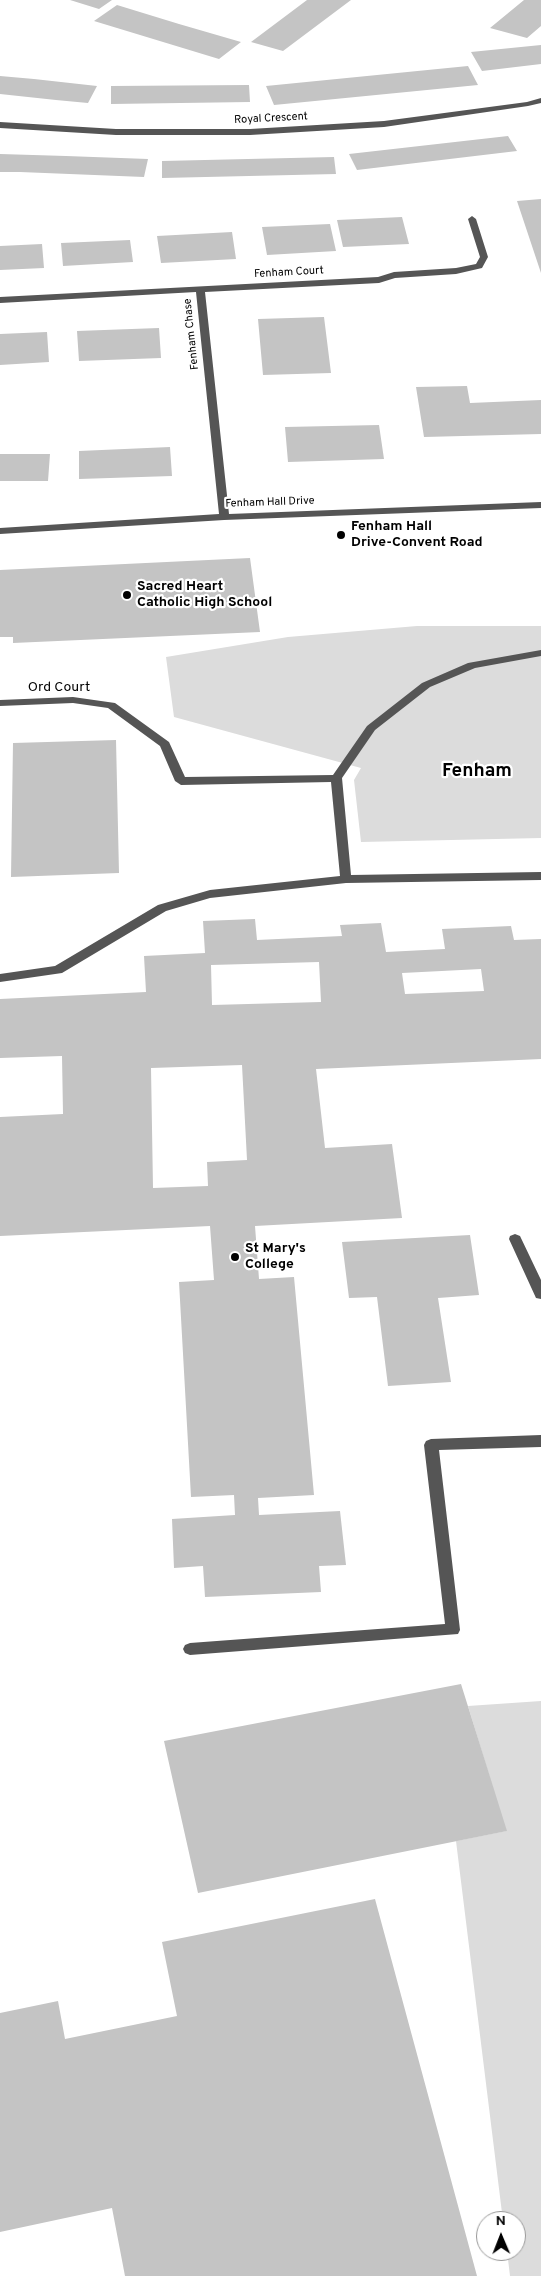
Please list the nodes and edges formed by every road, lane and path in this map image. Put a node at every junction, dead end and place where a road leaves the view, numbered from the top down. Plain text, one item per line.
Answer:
1 (541, 100) edge
2 (0, 125) edge
3 (472, 220) dead end
4 (200, 288) junction
5 (0, 300) edge
6 (541, 506) edge
7 (224, 517) junction
8 (0, 531) edge
9 (541, 653) edge
10 (0, 703) edge
11 (336, 778) junction
12 (541, 876) edge
13 (346, 879) junction
14 (0, 978) edge
15 (515, 1239) dead end
16 (541, 1294) edge
17 (541, 1442) edge
18 (190, 1649) dead end

1 - 2 street, Royal Crescent
3 - 4 street, Fenham Court
4 - 5 street, Fenham Chase
4 - 7 street, Fenham Chase
6 - 7 street, Fenham Hall Drive
7 - 8 street, Fenham Hall Drive
9 - 11 street
10 - 11 street, Ord Court
11 - 13 street
12 - 13 street
13 - 14 street
15 - 16 street
17 - 18 street

